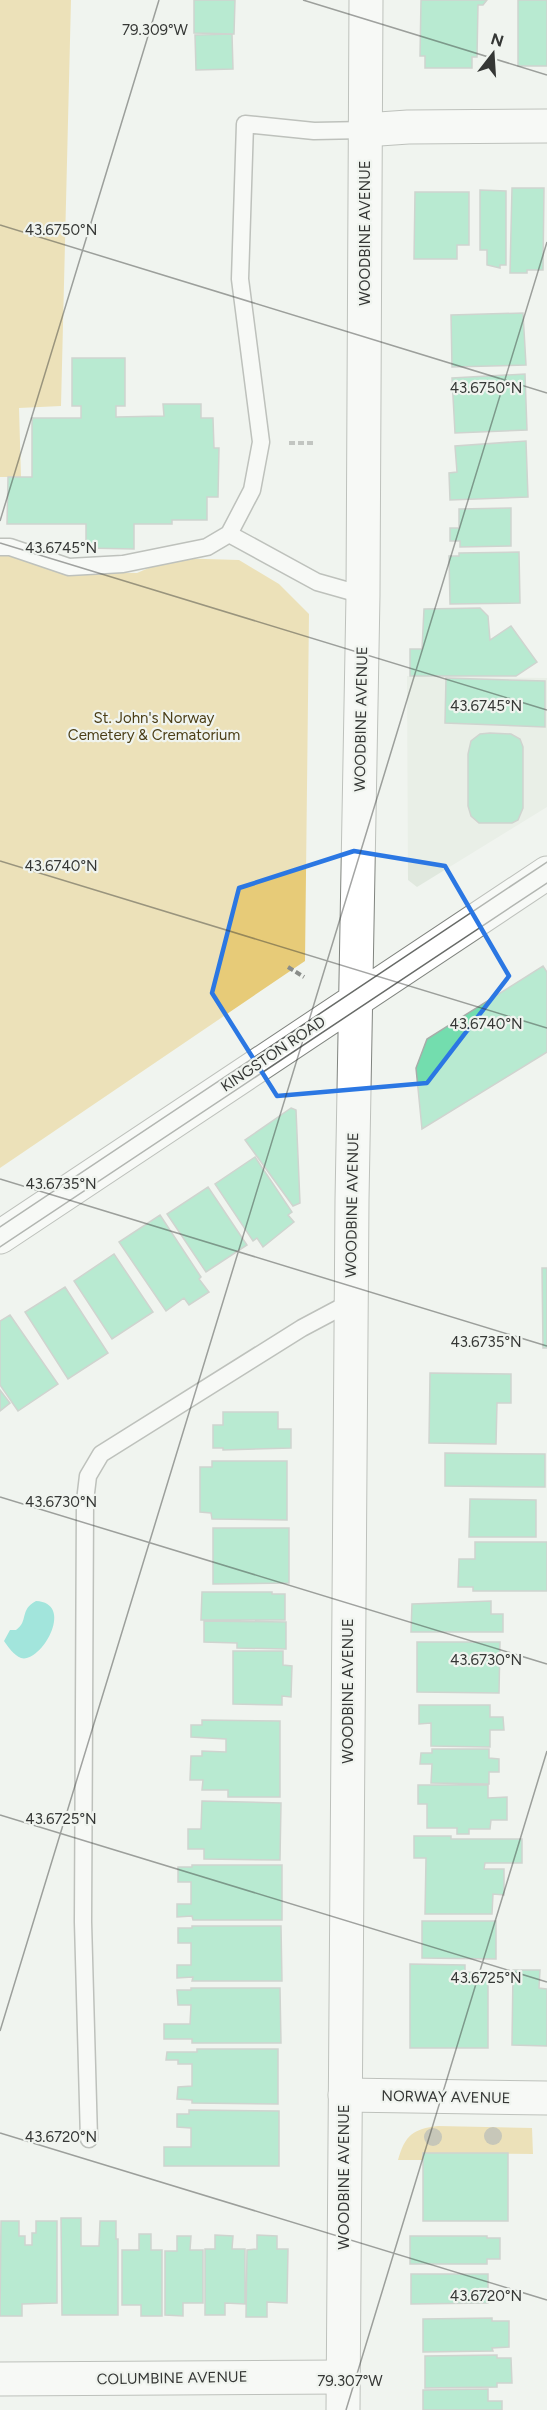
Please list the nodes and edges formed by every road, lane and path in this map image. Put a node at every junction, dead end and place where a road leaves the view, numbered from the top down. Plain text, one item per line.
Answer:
1 (366, 0) edge
2 (547, 126) edge
3 (365, 130) junction
4 (281, 443) dead end
5 (316, 443) dead end
6 (229, 534) junction
7 (0, 547) edge
8 (363, 595) junction
9 (547, 873) edge
10 (288, 968) dead end
11 (304, 977) dead end
12 (355, 1000) junction
13 (0, 1237) edge
14 (351, 1302) junction
15 (345, 2094) junction
16 (547, 2098) edge
17 (89, 2139) dead end
18 (343, 2377) junction
19 (0, 2379) edge
20 (343, 2410) edge

1 - 3 main road, WOODBINE AVENUE
2 - 3 main road
3 - 6 lane
3 - 8 main road, WOODBINE AVENUE
4 - 5 path
6 - 7 lane
6 - 8 lane
8 - 12 main road, WOODBINE AVENUE
9 - 12 main road, KINGSTON ROAD
10 - 11 path
12 - 13 main road, KINGSTON ROAD
12 - 14 main road, WOODBINE AVENUE
14 - 15 main road, WOODBINE AVENUE
14 - 17 lane
15 - 16 main road, NORWAY AVENUE
15 - 18 main road, WOODBINE AVENUE
18 - 19 main road, COLUMBINE AVENUE
18 - 20 main road, WOODBINE AVENUE

